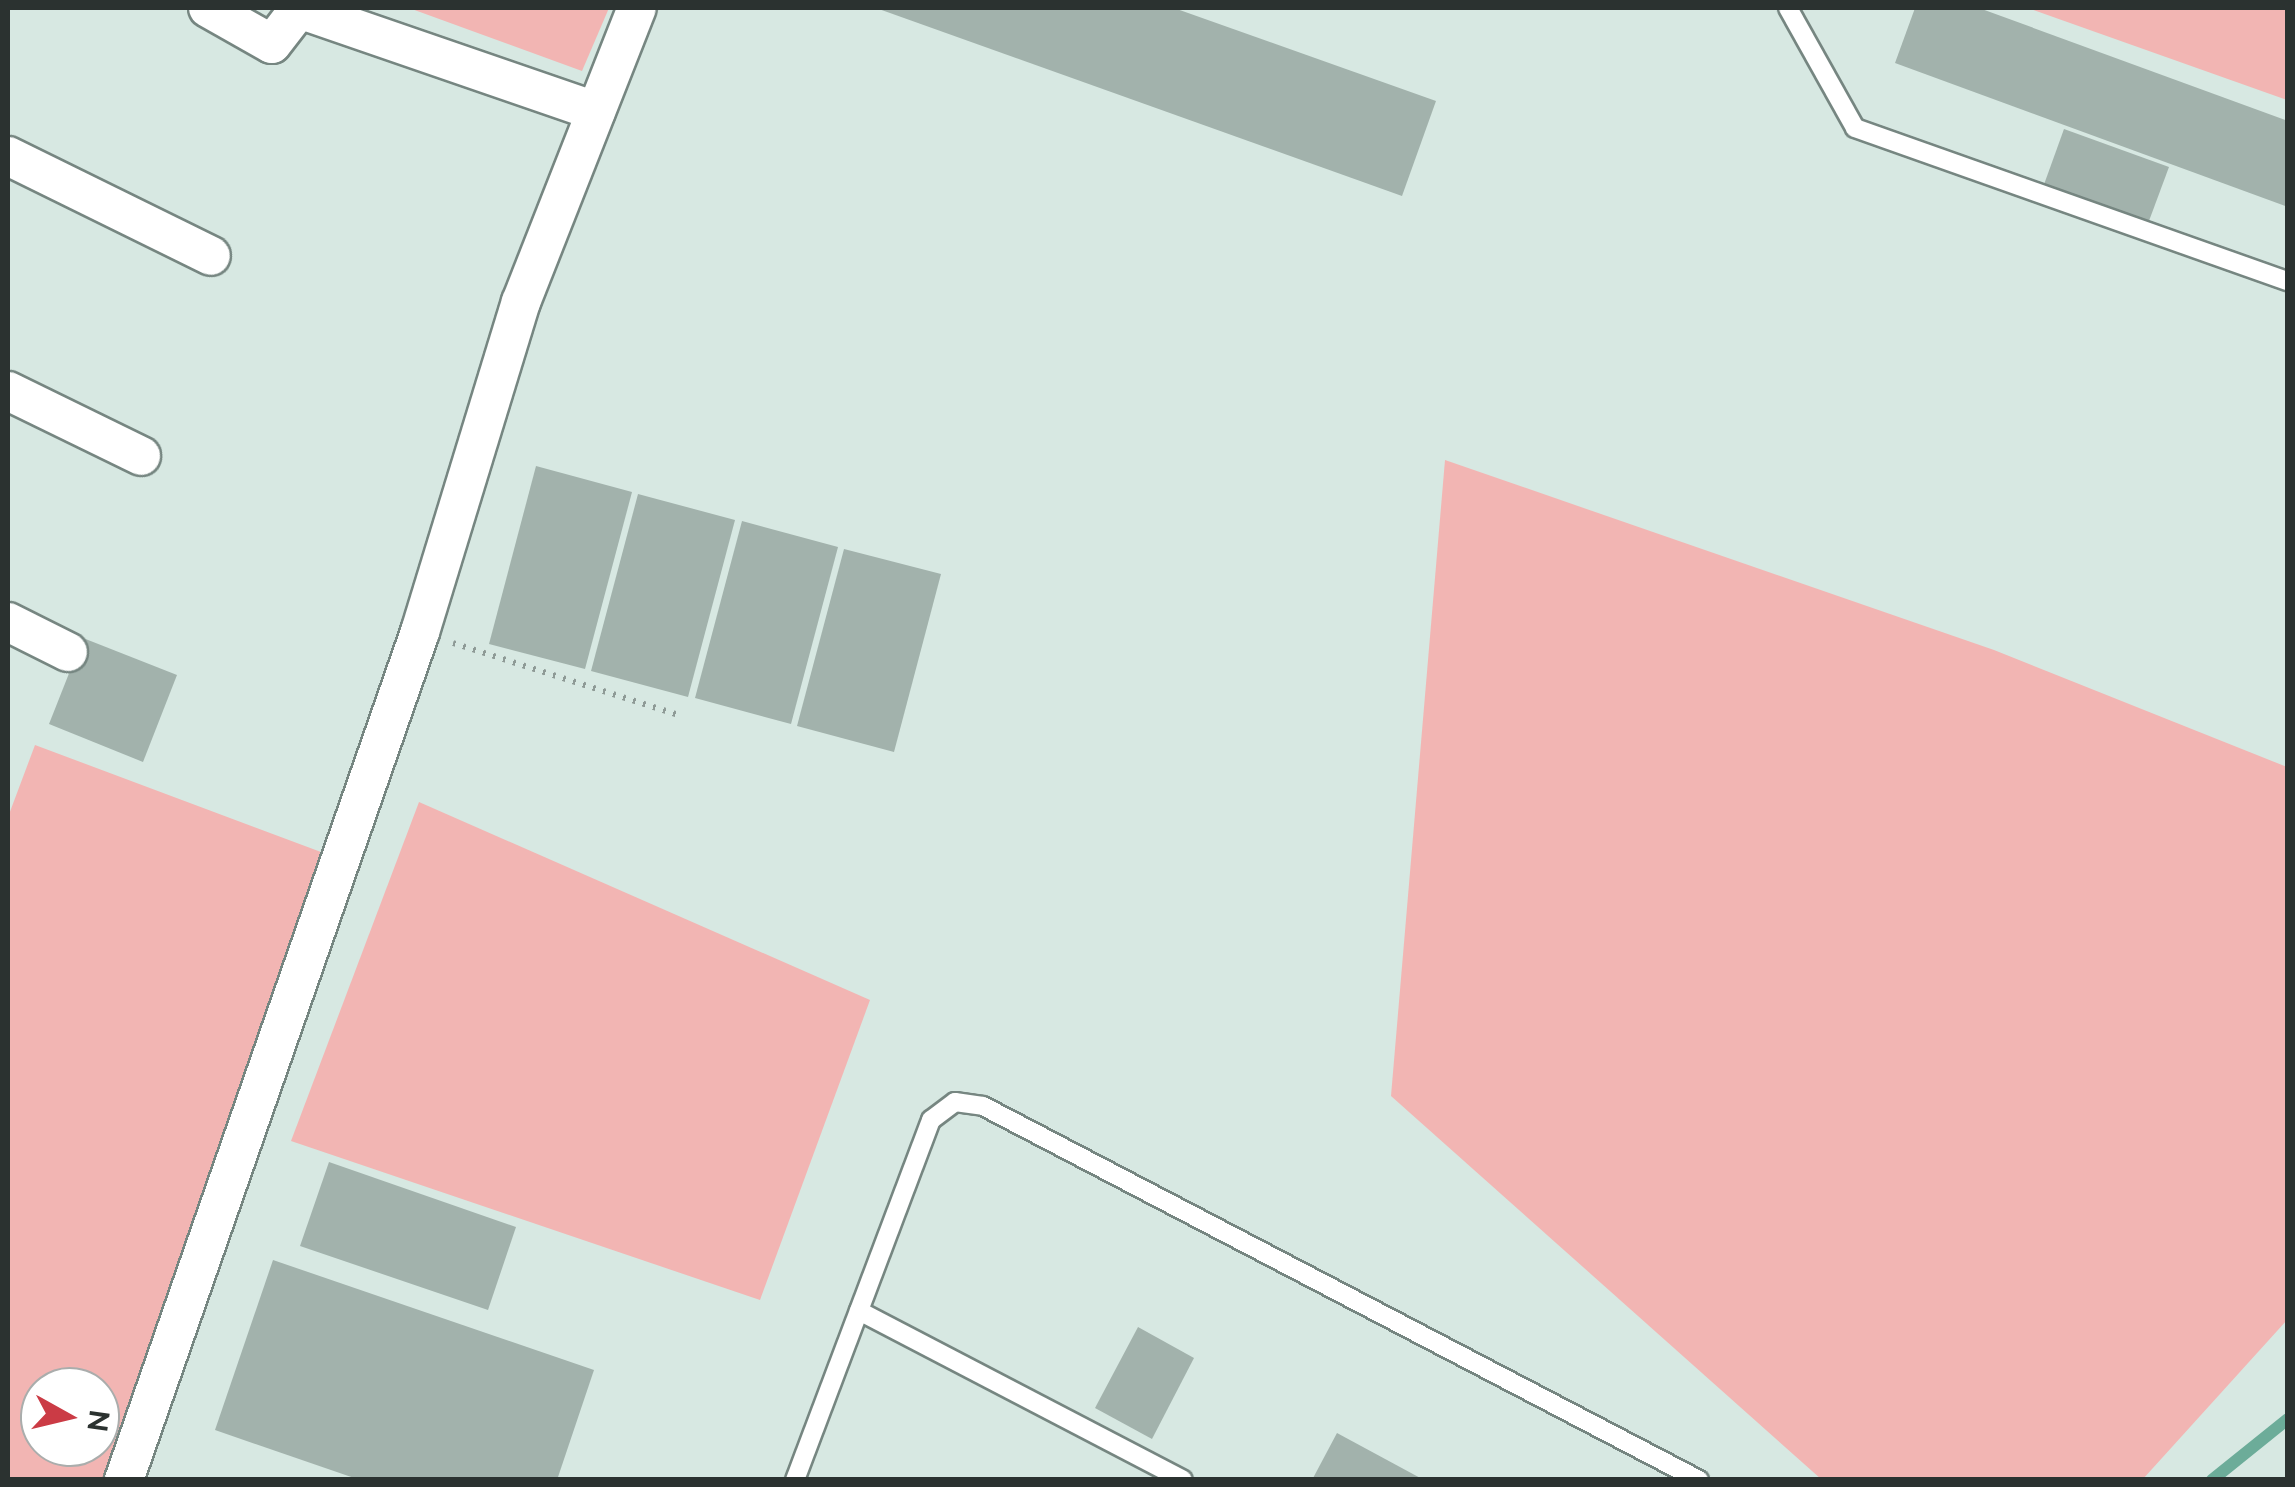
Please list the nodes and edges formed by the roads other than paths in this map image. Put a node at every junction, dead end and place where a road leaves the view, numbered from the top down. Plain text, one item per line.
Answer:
1 (208, 8) edge
2 (637, 8) edge
3 (1788, 8) edge
4 (596, 110) junction
5 (8, 156) edge
6 (211, 256) dead end
7 (2288, 281) edge
8 (8, 391) edge
9 (141, 456) dead end
10 (8, 622) edge
11 (68, 652) dead end
12 (860, 1311) junction
13 (124, 1480) edge
14 (794, 1480) edge
15 (1183, 1480) edge
16 (1699, 1480) edge

1 - 4 street
2 - 4 street
3 - 7 lane
4 - 13 street
5 - 6 street
8 - 9 street
10 - 11 street
12 - 14 lane
12 - 15 lane
12 - 16 lane

